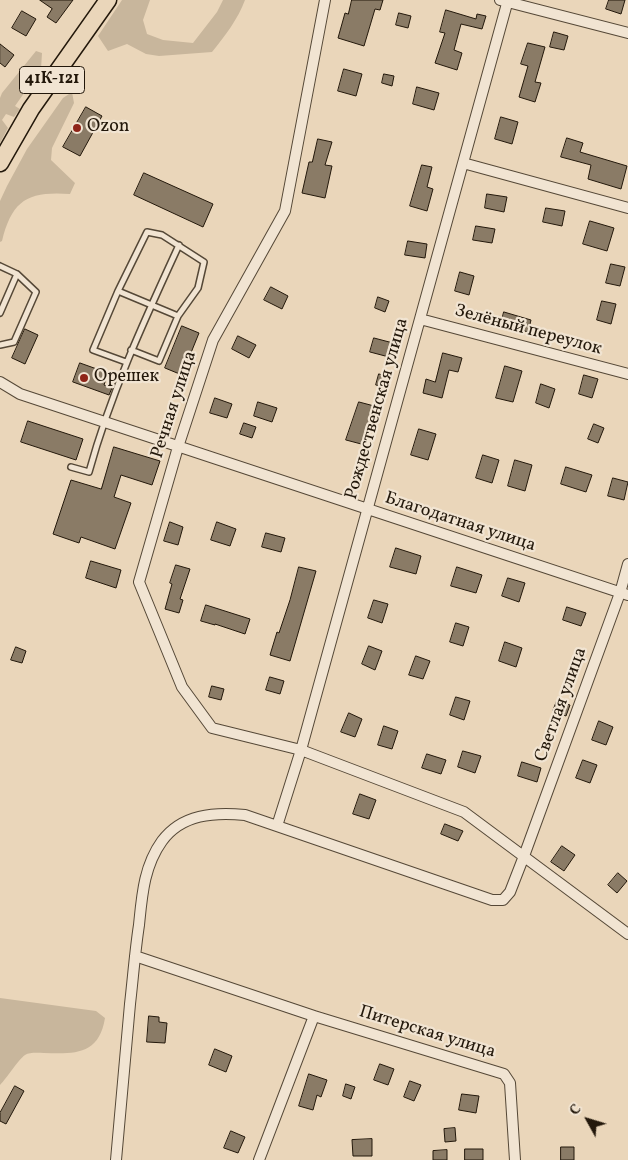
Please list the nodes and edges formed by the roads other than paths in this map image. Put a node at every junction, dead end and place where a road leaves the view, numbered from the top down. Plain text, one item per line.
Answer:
1 (108, 0) edge
2 (325, 0) edge
3 (505, 1) edge
4 (628, 33) edge
5 (0, 163) edge
6 (463, 163) junction
7 (628, 208) edge
8 (178, 245) junction
9 (0, 266) edge
10 (17, 274) junction
11 (118, 291) junction
12 (151, 305) junction
13 (0, 313) edge
14 (178, 316) junction
15 (420, 319) junction
16 (0, 345) edge
17 (131, 350) junction
18 (126, 362) junction
19 (628, 374) edge
20 (0, 382) edge
21 (104, 421) junction
22 (178, 447) junction
23 (71, 467) dead end
24 (366, 510) junction
25 (628, 564) edge
26 (624, 594) edge
27 (301, 750) junction
28 (277, 826) junction
29 (524, 856) junction
30 (628, 934) edge
31 (135, 956) junction
32 (314, 1016) junction
33 (116, 1160) edge
34 (260, 1160) edge
35 (515, 1160) edge

1 - 5 main road, 41К-121
2 - 22 street, Речная улица
3 - 4 street
3 - 6 street, Рождественская улица
6 - 7 street
6 - 15 street, Рождественская улица
8 - 11 lane
8 - 12 lane
8 - 14 lane
9 - 10 lane
10 - 13 lane
10 - 16 lane
11 - 12 lane
11 - 18 lane
12 - 14 lane
12 - 17 lane
14 - 17 lane
15 - 19 street, Зелёный переулок
15 - 24 street, Рождественская улица
17 - 18 lane
18 - 21 lane
20 - 21 street, Благодатная улица
21 - 22 street, Благодатная улица
21 - 23 lane
22 - 24 street, Благодатная улица
22 - 27 street, Речная улица
24 - 26 street, Благодатная улица
24 - 27 street, Рождественская улица
25 - 26 street, Светлая улица
26 - 29 street, Светлая улица
27 - 28 street, Рождественская улица
27 - 29 street, Речная улица
28 - 29 street, Светлая улица
28 - 31 street, Светлая улица
29 - 30 street, Речная улица
31 - 32 street, Питерская улица
31 - 33 street, Светлая улица
32 - 34 street
32 - 35 street, Питерская улица

